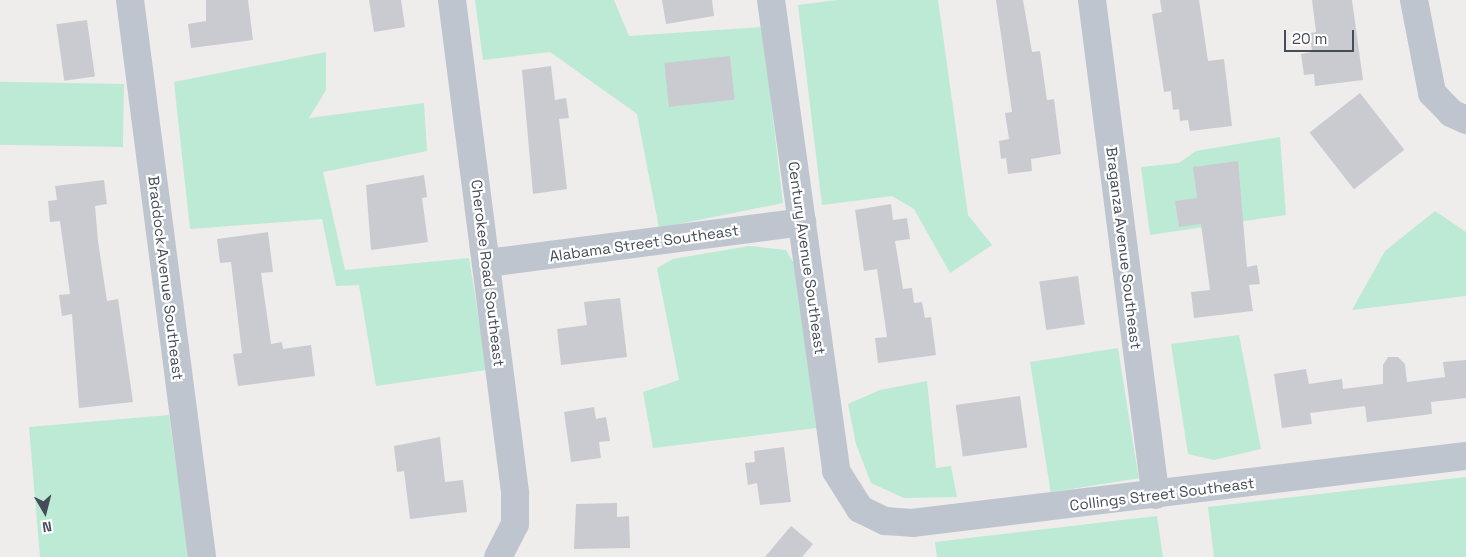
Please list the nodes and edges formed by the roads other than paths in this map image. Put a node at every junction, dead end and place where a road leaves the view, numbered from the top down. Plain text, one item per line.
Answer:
1 (130, 0) edge
2 (452, 0) edge
3 (771, 0) edge
4 (1092, 0) edge
5 (1414, 0) edge
6 (1458, 117) edge
7 (802, 222) junction
8 (487, 263) junction
9 (1466, 456) edge
10 (1156, 496) junction
11 (860, 509) joint
12 (502, 551) edge
13 (202, 557) edge

1 - 13 street, Braddock Avenue Southeast
2 - 8 street, Cherokee Road Southeast
3 - 7 street, Century Avenue Southeast
4 - 10 street, Braganza Avenue Southeast
5 - 6 street
7 - 8 street, Alabama Street Southeast
7 - 11 street, Century Avenue Southeast
8 - 12 street, Cherokee Road Southeast
9 - 10 street, Collings Street Southeast
10 - 11 street, Collings Street Southeast

